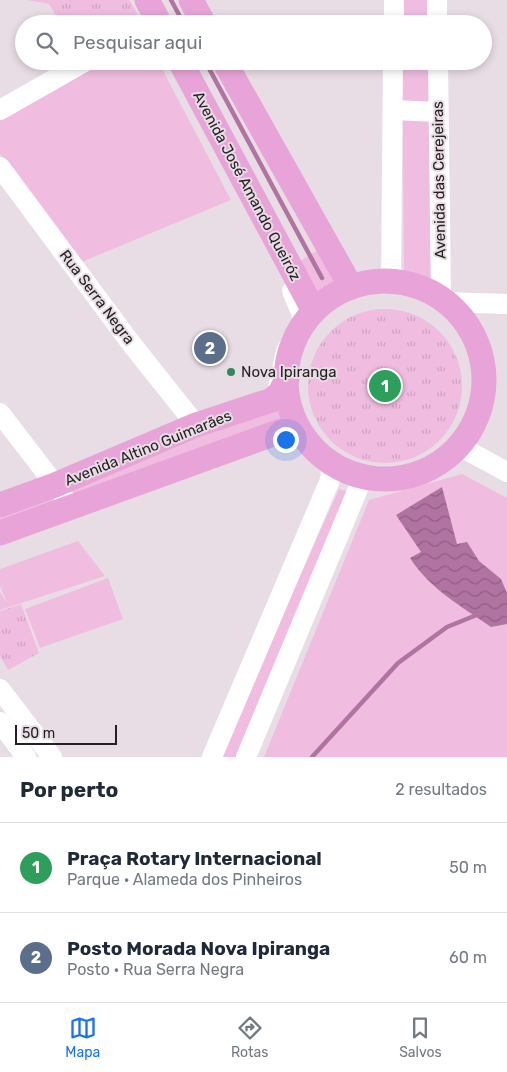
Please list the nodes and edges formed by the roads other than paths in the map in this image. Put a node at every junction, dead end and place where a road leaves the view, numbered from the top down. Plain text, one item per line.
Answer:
1 (134, 0) edge
2 (190, 0) edge
3 (394, 0) edge
4 (437, 0) edge
5 (150, 15) edge
6 (199, 15) edge
7 (394, 15) edge
8 (437, 15) edge
9 (70, 70) edge
10 (173, 70) edge
11 (185, 70) edge
12 (229, 70) edge
13 (393, 70) edge
14 (438, 70) edge
15 (0, 110) edge
16 (393, 110) junction
17 (438, 112) junction
18 (0, 167) edge
19 (391, 281) junction
20 (351, 287) junction
21 (443, 300) junction
22 (507, 304) edge
23 (314, 311) junction
24 (281, 388) junction
25 (0, 413) edge
26 (294, 421) junction
27 (196, 425) junction
28 (459, 446) junction
29 (332, 464) junction
30 (507, 472) edge
31 (363, 477) junction
32 (65, 497) junction
33 (0, 505) edge
34 (0, 524) edge
35 (0, 533) edge
36 (0, 689) edge
37 (0, 722) edge
38 (26, 757) edge
39 (52, 757) edge
40 (212, 757) edge
41 (246, 757) edge

1 - 5 street
2 - 6 main road
3 - 7 street
4 - 8 street
9 - 15 street
10 - 24 street
11 - 23 main road, Avenida José Amando Queiróz
12 - 20 main road
13 - 16 street
14 - 17 street, Avenida das Cerejeiras
16 - 17 street
16 - 19 street
17 - 21 street, Avenida das Cerejeiras
18 - 27 street, Rua Serra Negra
19 - 20 main road
19 - 21 main road
20 - 23 main road
21 - 22 street
21 - 28 main road
23 - 24 main road
24 - 26 main road
24 - 27 main road, Avenida Altino Guimarães
25 - 32 street
26 - 29 main road
26 - 32 main road, Avenida Altino Guimarães
27 - 32 main road, Avenida Altino Guimarães
28 - 30 street
28 - 31 main road
29 - 31 main road
29 - 40 street
31 - 41 street
32 - 33 main road, Avenida Altino Guimarães
32 - 34 street
32 - 35 main road, Avenida Altino Guimarães
36 - 39 street
37 - 38 street

